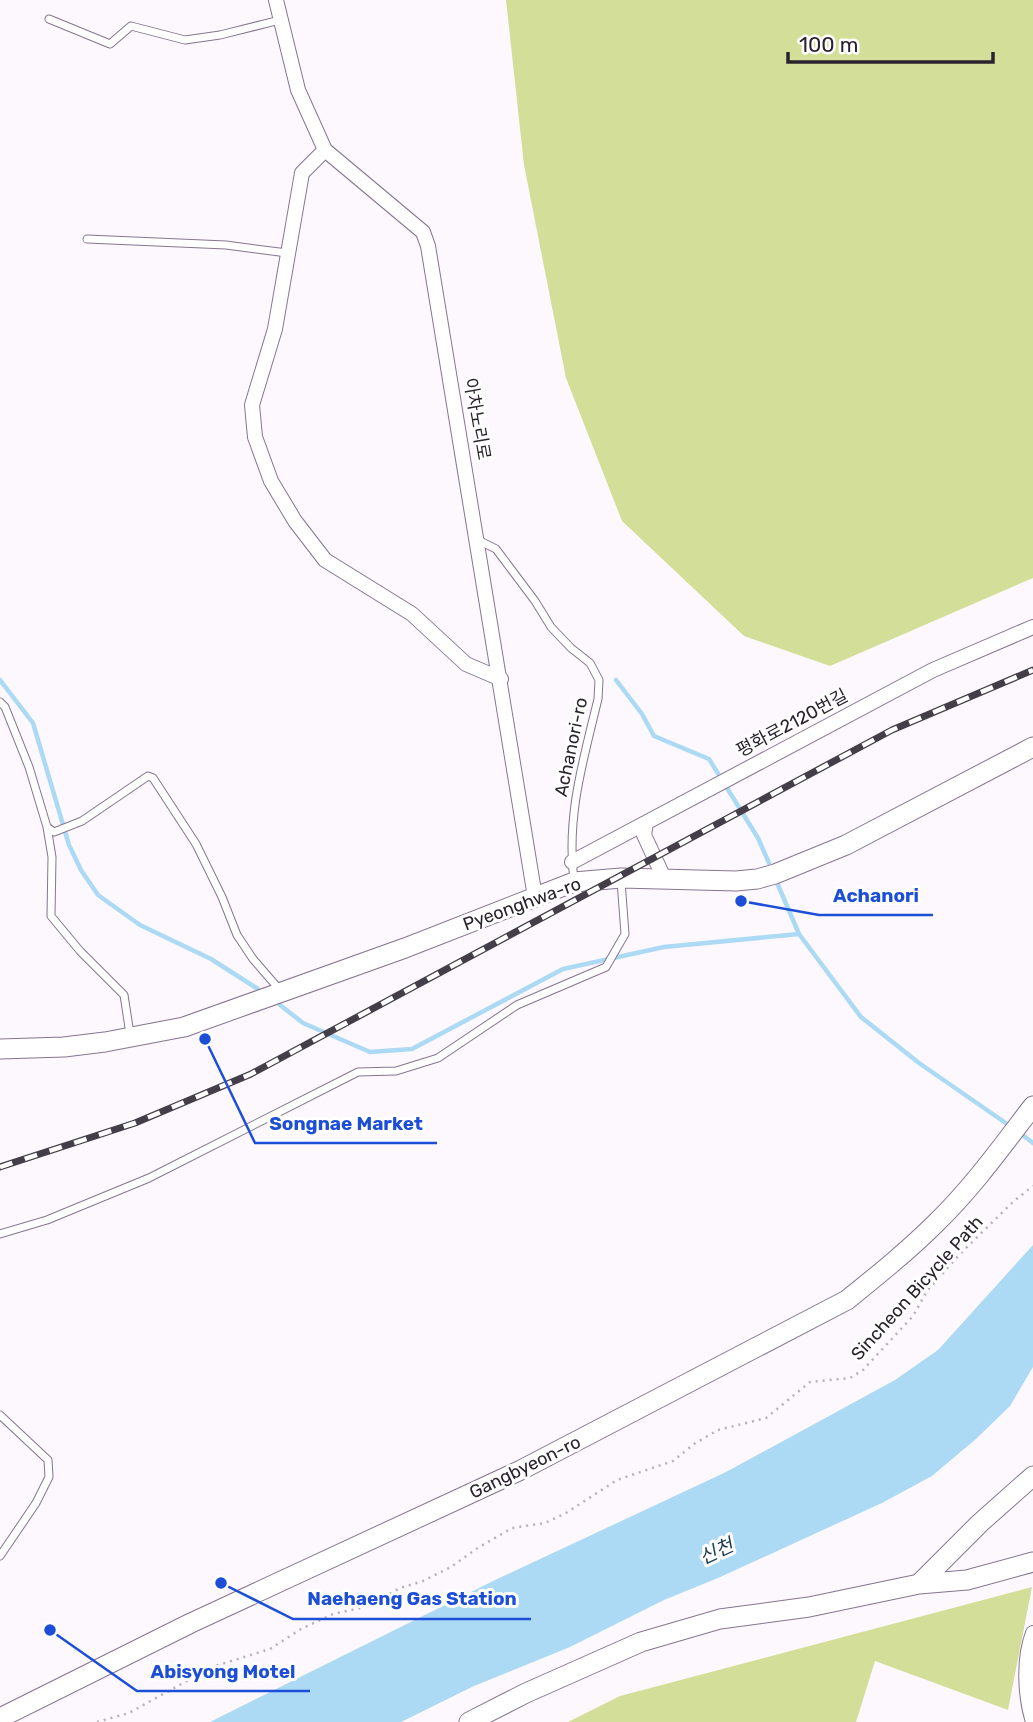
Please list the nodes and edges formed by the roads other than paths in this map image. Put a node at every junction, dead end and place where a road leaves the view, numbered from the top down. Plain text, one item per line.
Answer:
1 (276, 0) edge
2 (49, 19) dead end
3 (279, 20) junction
4 (325, 150) junction
5 (87, 239) dead end
6 (287, 253) junction
7 (478, 540) junction
8 (1033, 627) edge
9 (501, 679) junction
10 (0, 702) edge
11 (1033, 747) edge
12 (646, 823) junction
13 (47, 827) junction
14 (572, 862) junction
15 (621, 878) junction
16 (664, 878) junction
17 (574, 882) junction
18 (536, 897) junction
19 (282, 992) junction
20 (131, 1038) junction
21 (0, 1049) edge
22 (1031, 1108) edge
23 (0, 1234) edge
24 (0, 1415) edge
25 (1033, 1476) edge
26 (0, 1556) edge
27 (1033, 1562) edge
28 (919, 1584) junction
29 (1033, 1633) edge
30 (0, 1718) edge
31 (469, 1722) edge
32 (1033, 1722) edge

1 - 3 street, 아차노리로
2 - 3 lane
3 - 4 street, 아차노리로
4 - 6 street
4 - 7 street, 아차노리로
5 - 6 lane
6 - 9 street
7 - 9 street, 아차노리로
7 - 14 lane, Achanori-ro
8 - 12 street, 평화로2120번길
9 - 18 street, 아차노리로
10 - 13 lane
11 - 16 main road, Pyeonghwa-ro
12 - 14 street, 평화로2120번길
12 - 16 street
13 - 19 lane
13 - 20 lane
14 - 17 lane, Achanori-ro
15 - 16 main road, Pyeonghwa-ro
15 - 17 main road, Pyeonghwa-ro
15 - 23 lane
17 - 18 main road, Pyeonghwa-ro
18 - 19 main road, Pyeonghwa-ro
19 - 20 main road, Pyeonghwa-ro
20 - 21 main road, Pyeonghwa-ro
22 - 30 main road, Gangbyeon-ro
24 - 26 lane
25 - 28 main road
27 - 28 main road
28 - 31 main road
29 - 32 street

